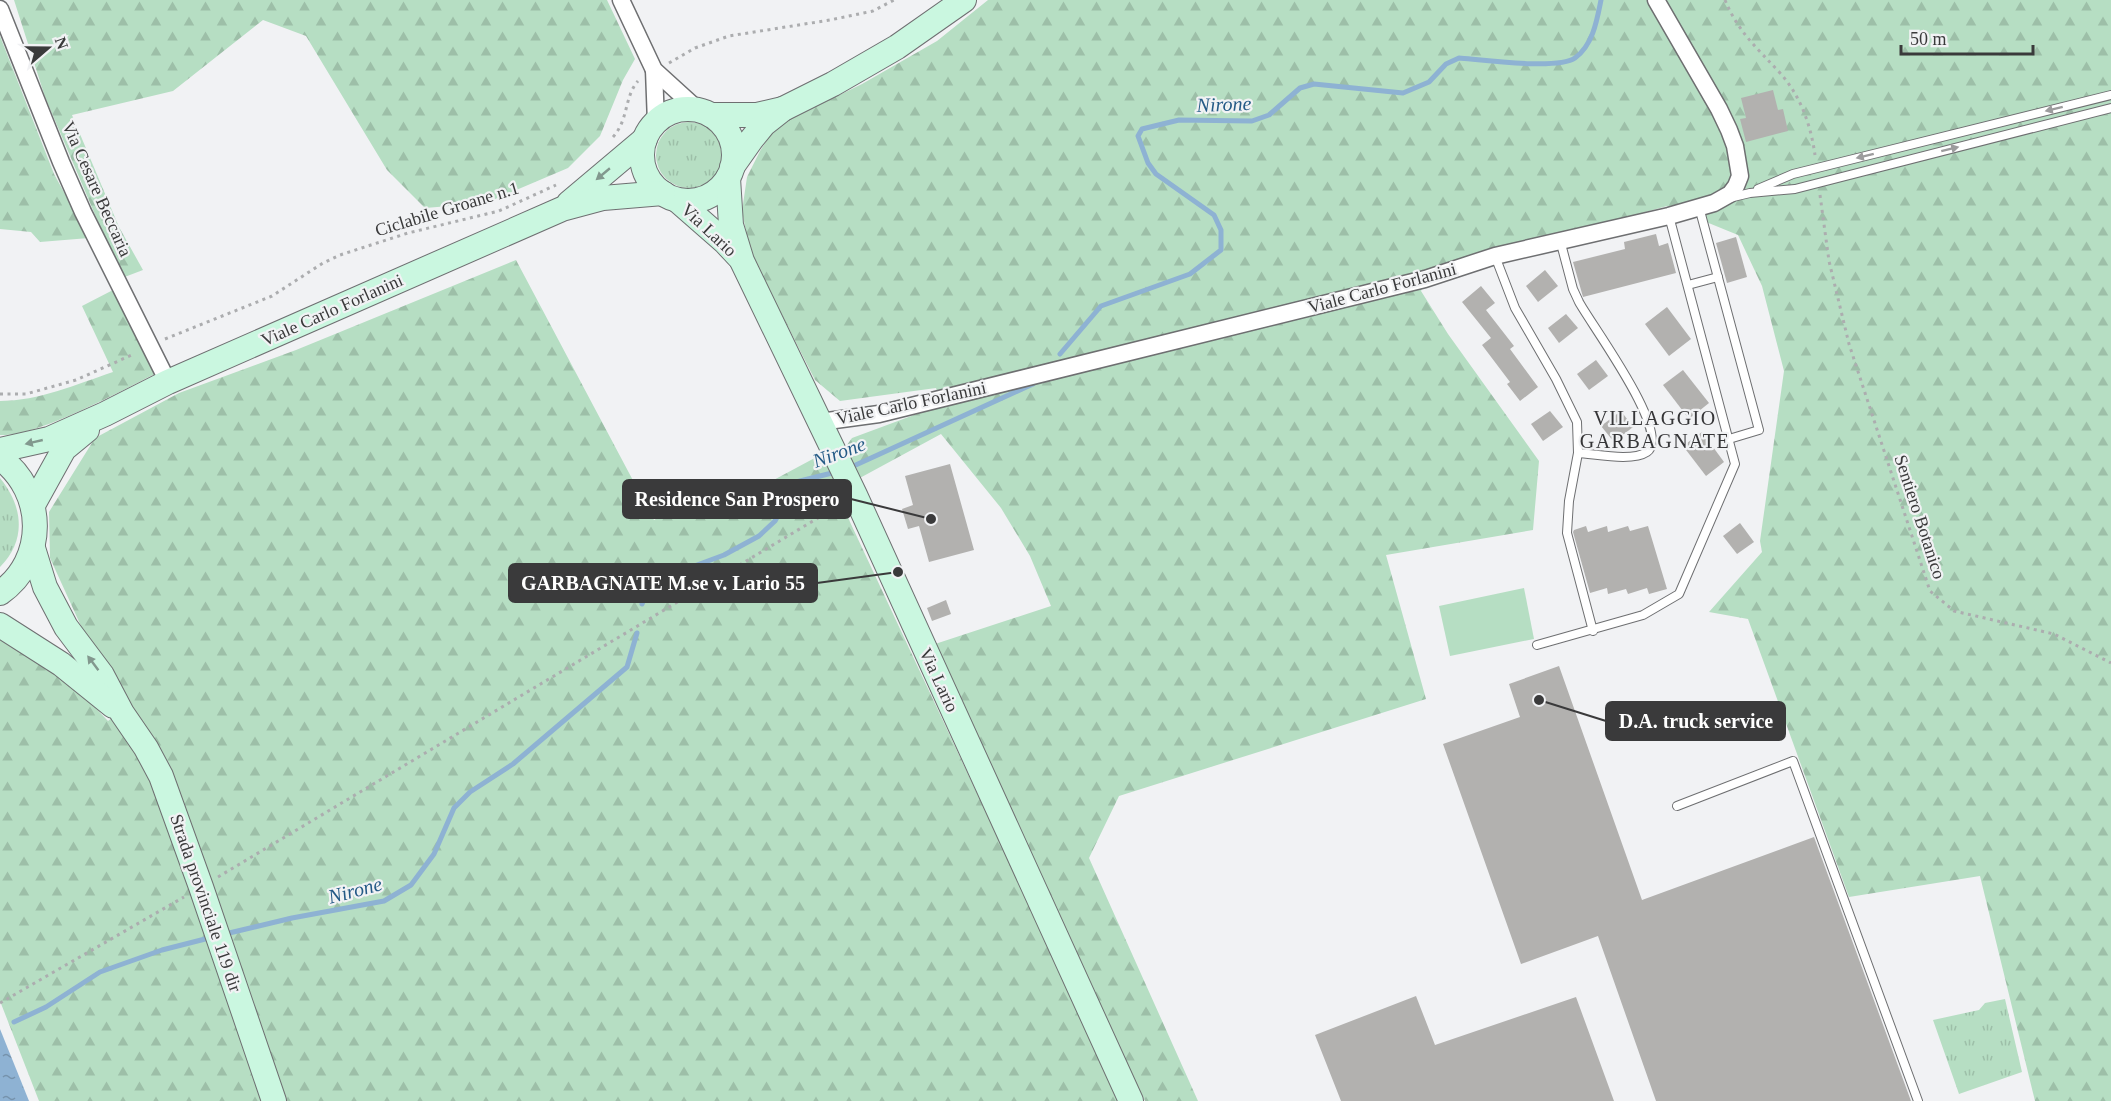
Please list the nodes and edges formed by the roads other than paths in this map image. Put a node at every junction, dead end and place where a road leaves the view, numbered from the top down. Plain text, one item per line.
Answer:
1 (621, 0) edge
2 (964, 0) edge
3 (1656, 0) edge
4 (0, 9) edge
5 (654, 70) junction
6 (2111, 94) edge
7 (2111, 108) edge
8 (783, 109) junction
9 (705, 113) junction
10 (650, 131) junction
11 (730, 172) junction
12 (1750, 193) junction
13 (670, 197) junction
14 (1722, 199) junction
15 (1699, 207) junction
16 (562, 209) junction
17 (1669, 216) junction
18 (1560, 240) junction
19 (1496, 256) junction
20 (742, 261) junction
21 (1718, 277) junction
22 (1688, 285) junction
23 (168, 382) junction
24 (105, 414) junction
25 (820, 422) junction
26 (1729, 438) junction
27 (0, 450) edge
28 (1578, 453) junction
29 (0, 458) edge
30 (33, 505) junction
31 (33, 548) junction
32 (0, 593) edge
33 (0, 626) edge
34 (1593, 631) junction
35 (1537, 645) dead end
36 (122, 713) junction
37 (1677, 806) dead end
38 (274, 1101) edge
39 (1131, 1101) edge
40 (1918, 1101) edge

1 - 5 street
2 - 8 street
3 - 14 street
4 - 23 street, Via Cesare Beccaria
5 - 9 street
5 - 10 street
6 -> 12 lane
12 -> 7 lane
8 - 9 street
8 - 11 street
9 - 10 street
9 - 11 street
10 - 13 street
10 -> 16 street, Viale Carlo Forlanini
11 - 13 street
11 - 20 street, Via Lario
12 - 14 lane
13 - 16 street, Viale Carlo Forlanini
13 - 20 street, Via Lario
14 - 15 street, Viale Carlo Forlanini
15 - 17 street, Viale Carlo Forlanini
15 - 21 lane
16 - 23 street, Viale Carlo Forlanini
17 - 18 street, Viale Carlo Forlanini
17 - 22 lane
18 - 19 street, Viale Carlo Forlanini
18 - 28 lane
19 - 25 street, Viale Carlo Forlanini
19 - 28 lane
20 - 25 street, Via Lario
21 - 22 lane
21 - 26 lane
22 - 26 lane
23 - 24 street, Viale Carlo Forlanini
24 -> 27 street, Viale Carlo Forlanini
24 - 30 street, Viale Carlo Forlanini
25 - 39 street, Via Lario
26 - 34 lane
28 - 34 lane
29 - 30 street
30 - 31 street
31 - 32 street
36 -> 31 street, Strada provinciale 119 dir
33 - 36 street, Strada provinciale 119 dir
34 - 35 lane
36 - 38 street, Strada provinciale 119 dir
37 - 40 lane

